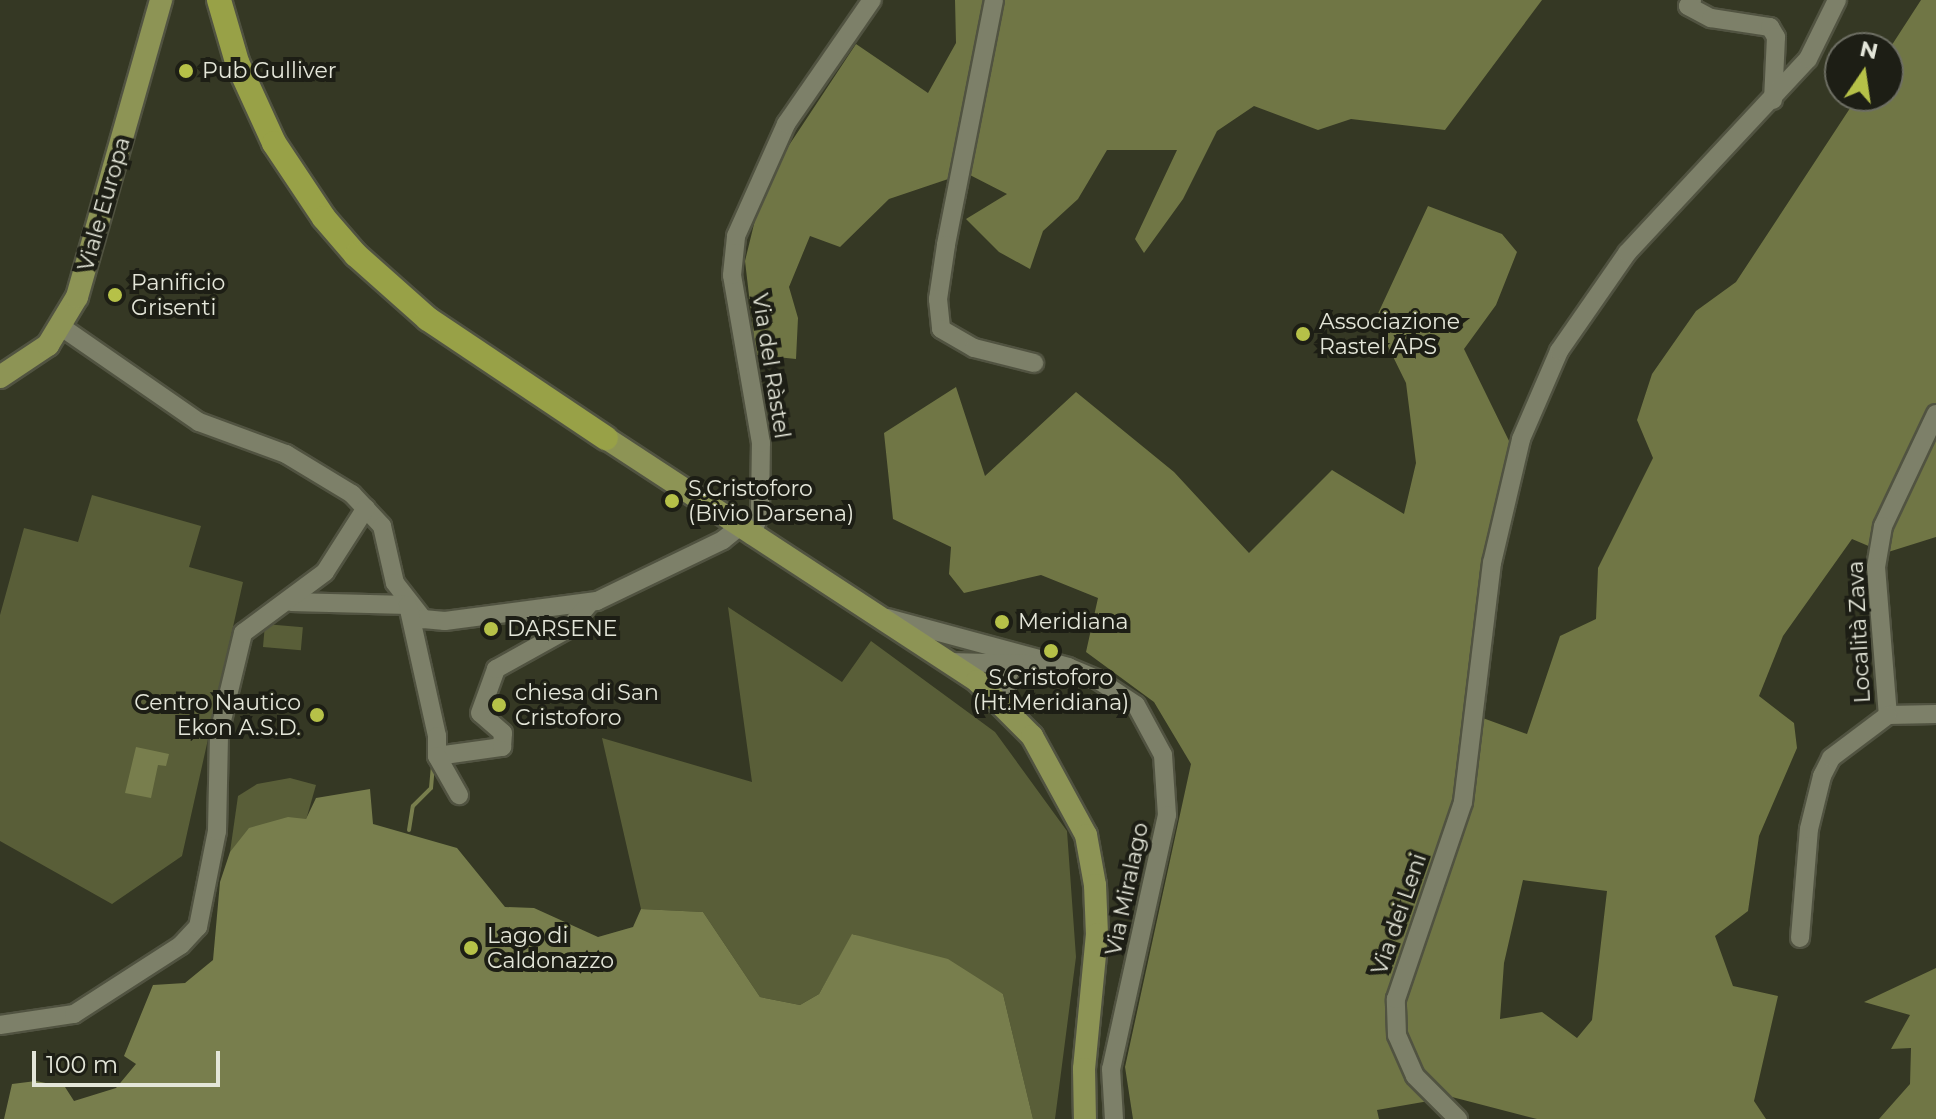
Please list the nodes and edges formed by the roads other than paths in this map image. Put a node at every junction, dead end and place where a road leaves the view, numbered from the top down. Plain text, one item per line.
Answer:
1 (161, 0) edge
2 (219, 0) edge
3 (872, 0) edge
4 (994, 0) edge
5 (1692, 0) edge
6 (1837, 0) edge
7 (1773, 100) junction
8 (63, 328) junction
9 (1034, 363) dead end
10 (0, 377) edge
11 (1936, 414) edge
12 (606, 438) joint
13 (366, 508) junction
14 (745, 531) junction
15 (291, 602) junction
16 (591, 602) junction
17 (408, 605) junction
18 (876, 615) junction
19 (966, 639) junction
20 (947, 662) junction
21 (1015, 663) junction
22 (1068, 667) junction
23 (1010, 711) junction
24 (1936, 714) edge
25 (1888, 715) junction
26 (437, 756) junction
27 (459, 795) dead end
28 (1800, 938) dead end
29 (0, 1025) edge
30 (1085, 1119) edge
31 (1114, 1119) edge
32 (1458, 1119) edge

1 - 8 main road, Viale Europa
2 - 12 highway
3 - 14 street, Via del Ràstel
4 - 9 street
5 - 7 street
6 - 7 street, Via dei Leni
7 - 32 street, Via dei Leni
8 - 10 main road, Viale Europa
8 - 13 street
11 - 25 street, Località Zava
12 - 14 main road
13 - 15 street
13 - 17 street
14 - 16 street
14 - 18 main road
15 - 17 street
15 - 29 street
16 - 17 street
16 - 26 street
17 - 26 street
18 - 19 street
18 - 20 main road
19 - 20 street
19 - 22 street
20 - 21 street
20 - 23 main road
21 - 22 street
21 - 23 street
22 - 31 street, Via Miralago
23 - 30 main road
24 - 25 street, Località Zava
25 - 28 street, Località Zava
26 - 27 street

